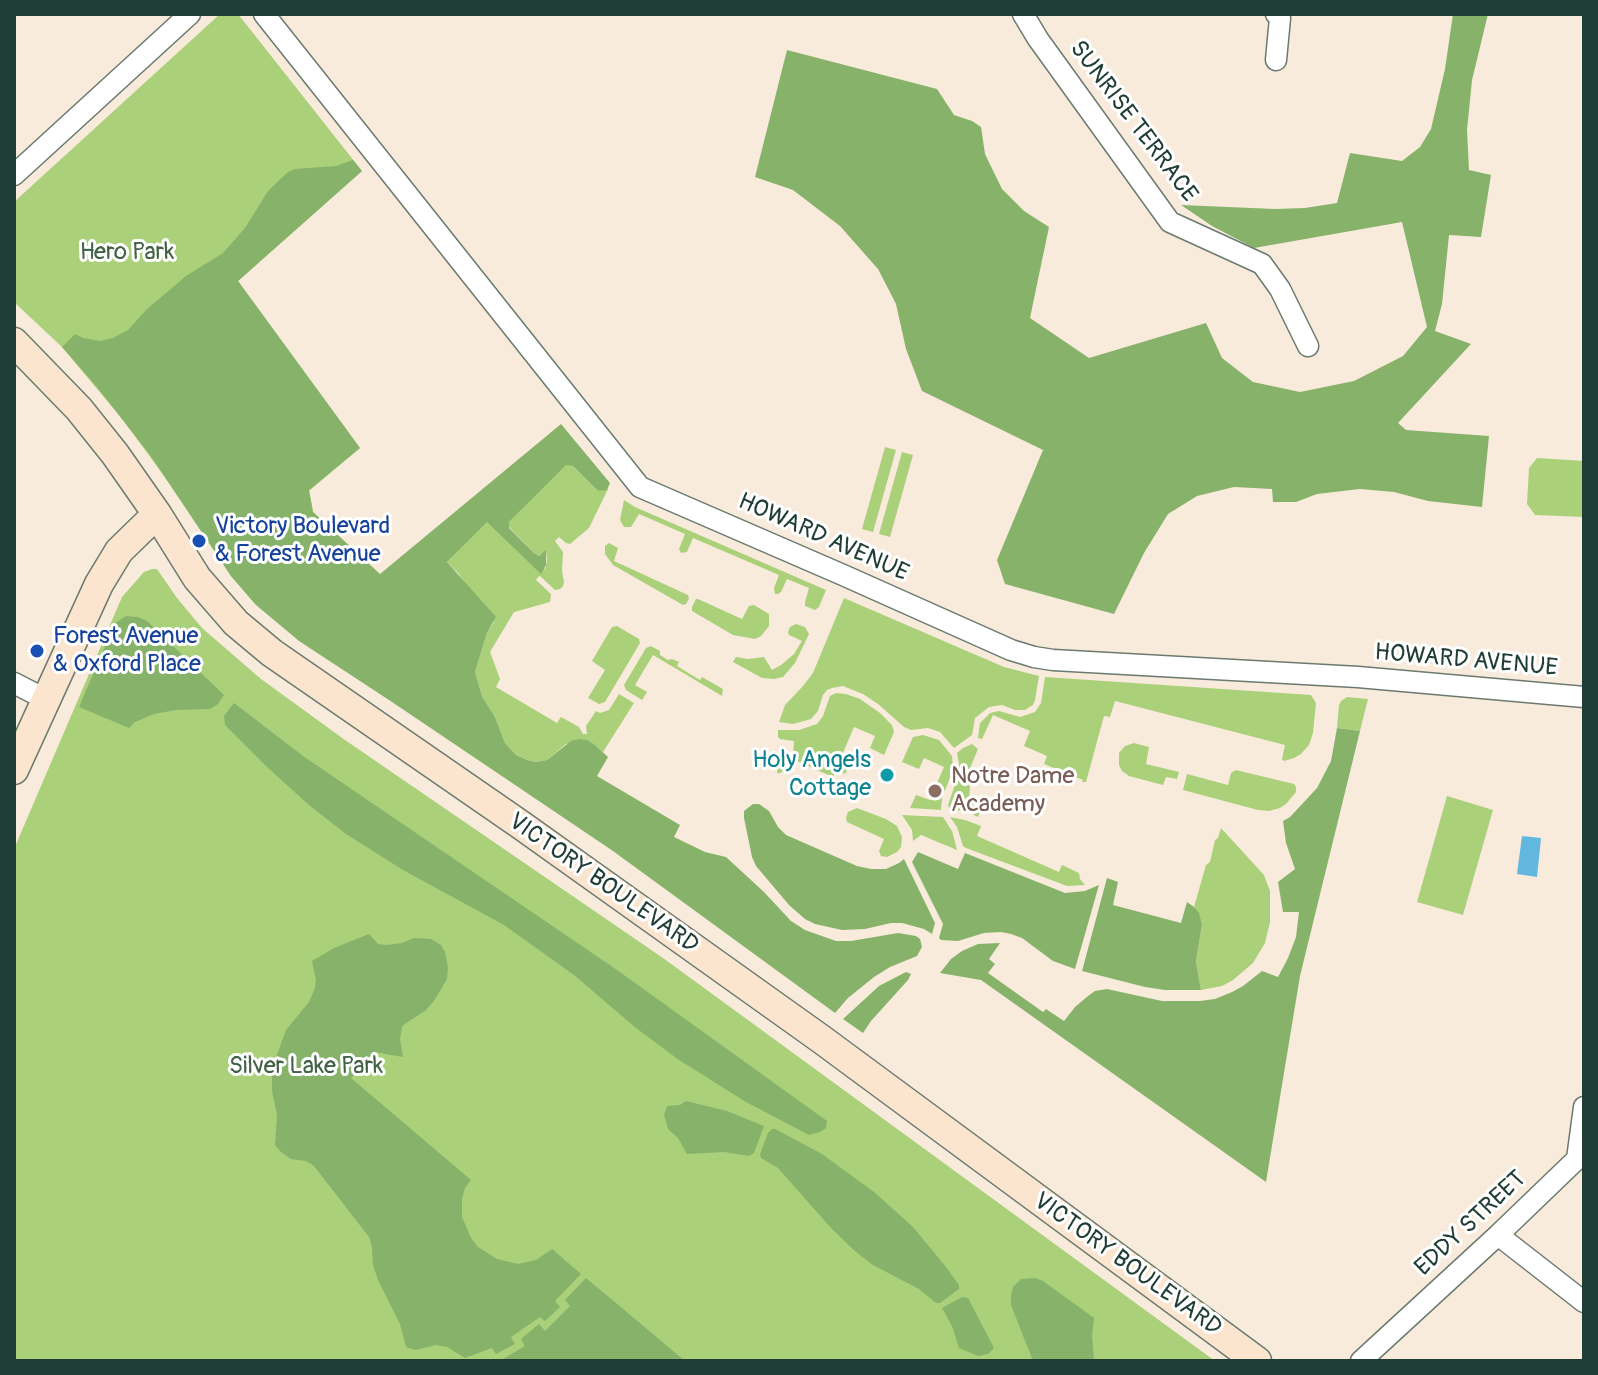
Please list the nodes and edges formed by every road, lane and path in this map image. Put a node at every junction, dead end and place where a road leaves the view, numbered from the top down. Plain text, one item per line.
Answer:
1 (190, 14) edge
2 (264, 14) edge
3 (1023, 14) edge
4 (1276, 14) edge
5 (1276, 60) dead end
6 (14, 175) edge
7 (14, 342) edge
8 (1308, 346) dead end
9 (157, 514) junction
10 (14, 683) edge
11 (1584, 697) edge
12 (45, 699) junction
13 (14, 770) edge
14 (1584, 1107) edge
15 (1580, 1160) edge
16 (1498, 1235) junction
17 (1584, 1302) edge
18 (1257, 1361) edge
19 (1361, 1361) edge

1 - 6 street
2 - 11 street, HOWARD AVENUE
3 - 8 street, SUNRISE TERRACE
4 - 5 street
7 - 9 main road, VICTORY BOULEVARD
9 - 12 main road
9 - 18 main road, VICTORY BOULEVARD
10 - 12 street
12 - 13 main road
14 - 15 street, EDDY STREET
15 - 16 street, EDDY STREET
16 - 17 street
16 - 19 street, EDDY STREET

